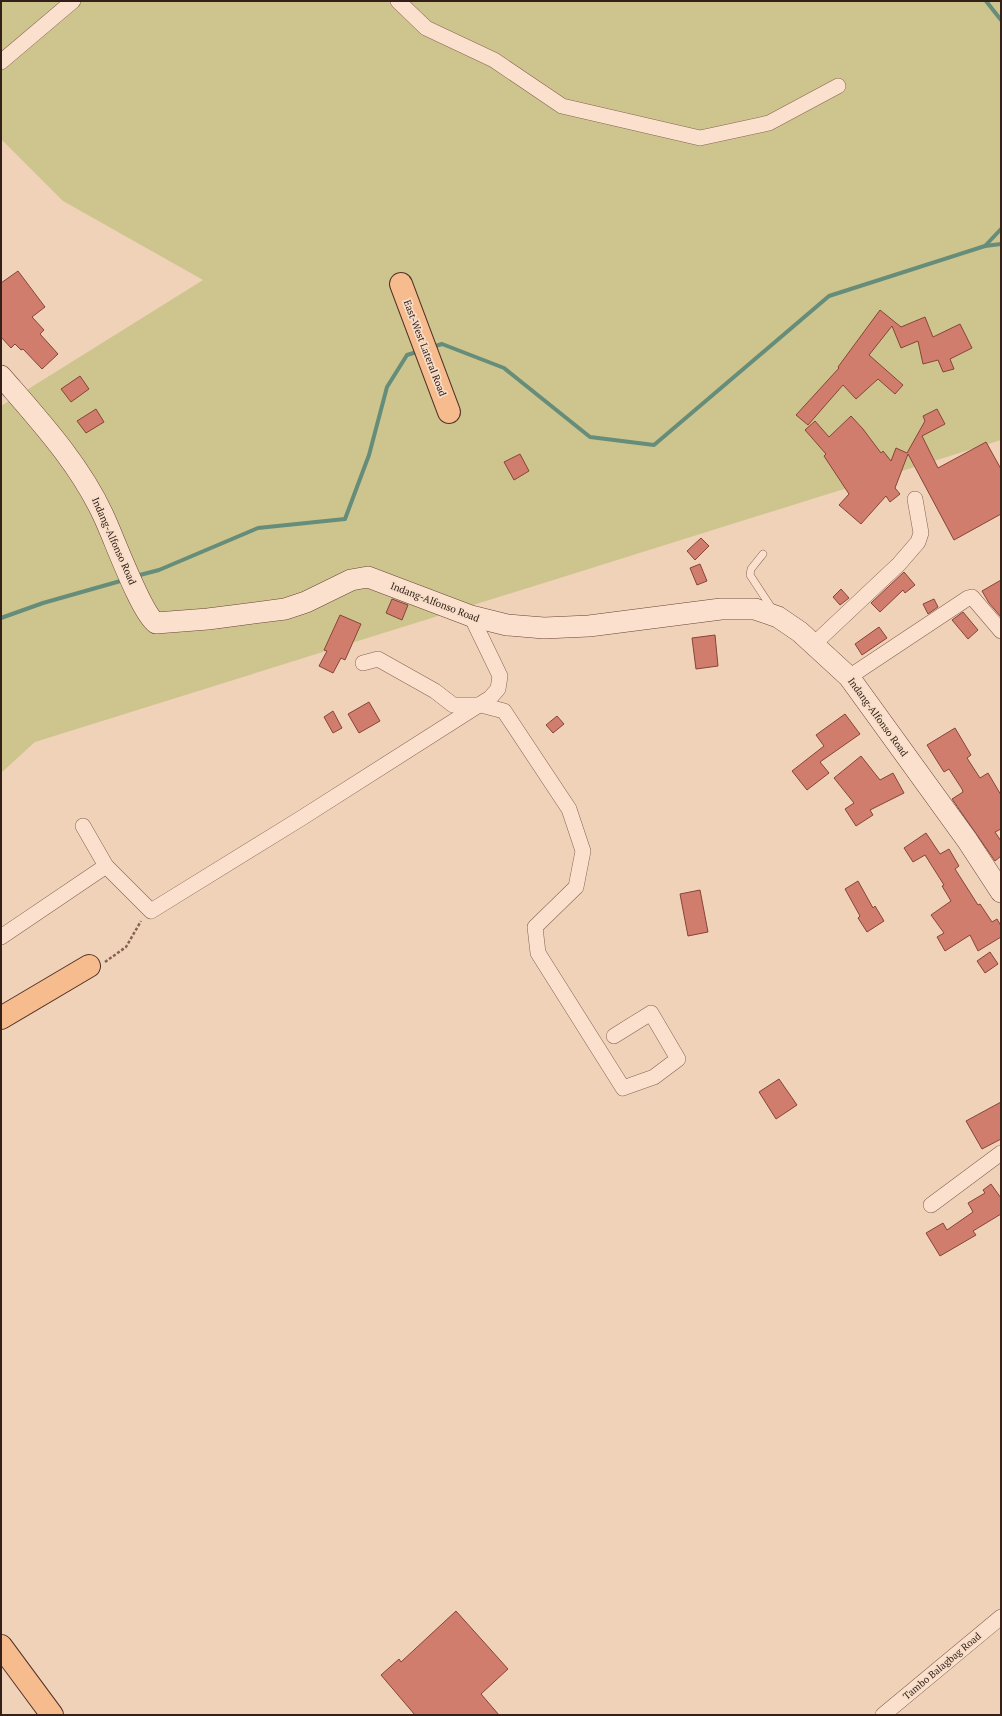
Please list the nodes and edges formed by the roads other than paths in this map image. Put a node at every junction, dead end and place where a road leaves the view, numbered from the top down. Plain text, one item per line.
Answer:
1 (73, 1) edge
2 (398, 1) edge
3 (1, 62) edge
4 (838, 86) dead end
5 (401, 284) dead end
6 (1, 376) edge
7 (449, 412) dead end
8 (915, 499) dead end
9 (763, 554) dead end
10 (471, 616) junction
11 (778, 617) junction
12 (1001, 631) edge
13 (814, 644) junction
14 (363, 663) dead end
15 (849, 677) junction
16 (481, 705) junction
17 (83, 826) dead end
18 (106, 866) junction
19 (1001, 892) edge
20 (1, 937) edge
21 (89, 966) road end
22 (1, 1018) edge
23 (614, 1036) dead end
24 (1001, 1153) edge
25 (931, 1205) dead end
26 (1001, 1617) edge
27 (1, 1646) edge
28 (52, 1715) edge
29 (883, 1715) edge

1 - 3 street
2 - 4 street
5 - 7 main road, East-West Lateral Road
6 - 10 main road, Indang-Alfonso Road
8 - 13 street
9 - 11 lane
10 - 11 main road, Indang-Alfonso Road
10 - 16 street
11 - 13 main road, Indang-Alfonso Road
12 - 15 street
13 - 15 main road, Indang-Alfonso Road
14 - 16 street
15 - 19 main road, Indang-Alfonso Road
16 - 18 street
16 - 23 street
17 - 18 street
18 - 20 street
21 - 22 main road
24 - 25 street
26 - 29 street, Tambo Balagbag Road
27 - 28 main road

